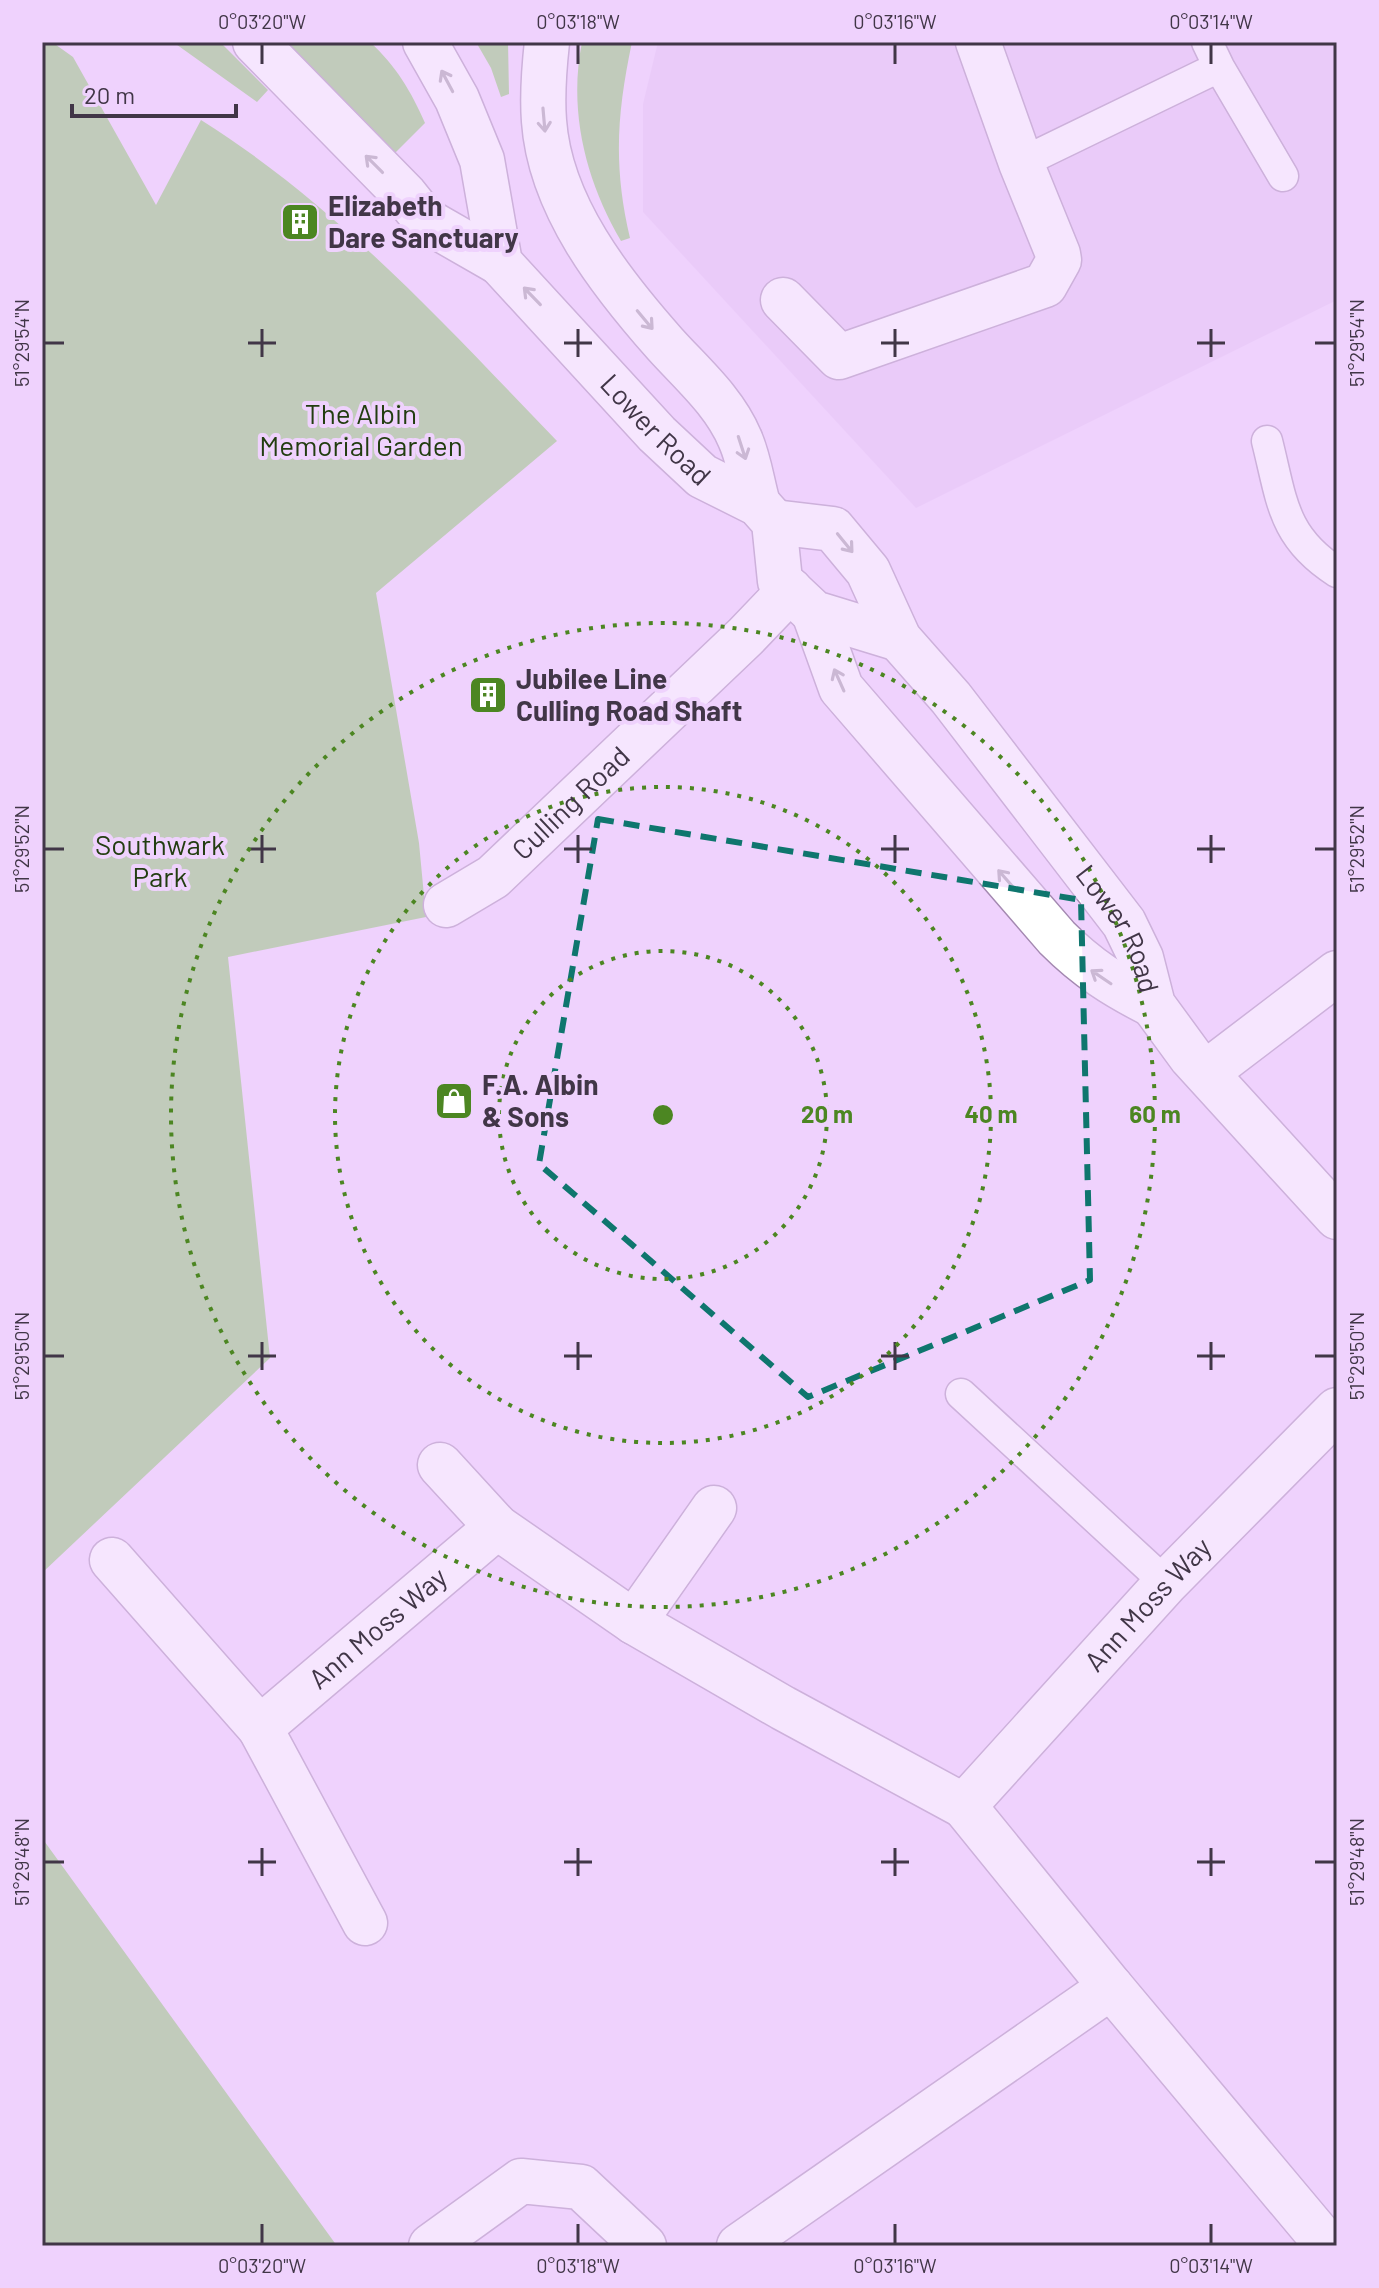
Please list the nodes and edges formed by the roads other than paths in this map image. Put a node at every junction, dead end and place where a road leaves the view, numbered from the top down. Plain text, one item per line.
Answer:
1 (255, 42) edge
2 (425, 42) edge
3 (547, 42) edge
4 (978, 42) edge
5 (1213, 55) edge
6 (1021, 163) junction
7 (1283, 176) dead end
8 (500, 263) junction
9 (783, 300) dead end
10 (1267, 441) dead end
11 (766, 513) junction
12 (1337, 572) edge
13 (802, 601) junction
14 (899, 639) junction
15 (446, 905) dead end
16 (1337, 973) edge
17 (1153, 1005) junction
18 (1207, 1072) junction
19 (1337, 1217) edge
20 (961, 1394) dead end
21 (1337, 1410) edge
22 (440, 1465) dead end
23 (714, 1508) dead end
24 (497, 1527) junction
25 (112, 1560) dead end
26 (1166, 1583) junction
27 (634, 1622) junction
28 (260, 1728) junction
29 (964, 1806) junction
30 (365, 1923) dead end
31 (1111, 1987) junction
32 (431, 2246) edge
33 (644, 2246) edge
34 (739, 2246) edge
35 (1328, 2246) edge

8 -> 1 street, Lower Road
8 -> 2 street
3 -> 11 street, Lower Road
4 - 6 street
5 - 6 lane
5 - 7 lane
6 - 9 street
11 -> 8 street, Lower Road
10 - 12 lane
11 - 13 street, Lower Road
11 -> 14 street, Lower Road
13 - 14 street
13 - 15 street, Culling Road
17 -> 13 street, Lower Road
14 - 17 street, Lower Road
16 - 18 street
17 - 18 street, Lower Road
18 - 19 street, Lower Road
20 - 26 lane
21 - 26 street, Ann Moss Way
22 - 24 street
23 - 27 street
24 - 27 street
24 - 28 street, Ann Moss Way
25 - 28 street
26 - 29 street, Ann Moss Way
27 - 29 street
28 - 30 street
29 - 31 street
31 - 34 street
31 - 35 street
32 - 33 street

